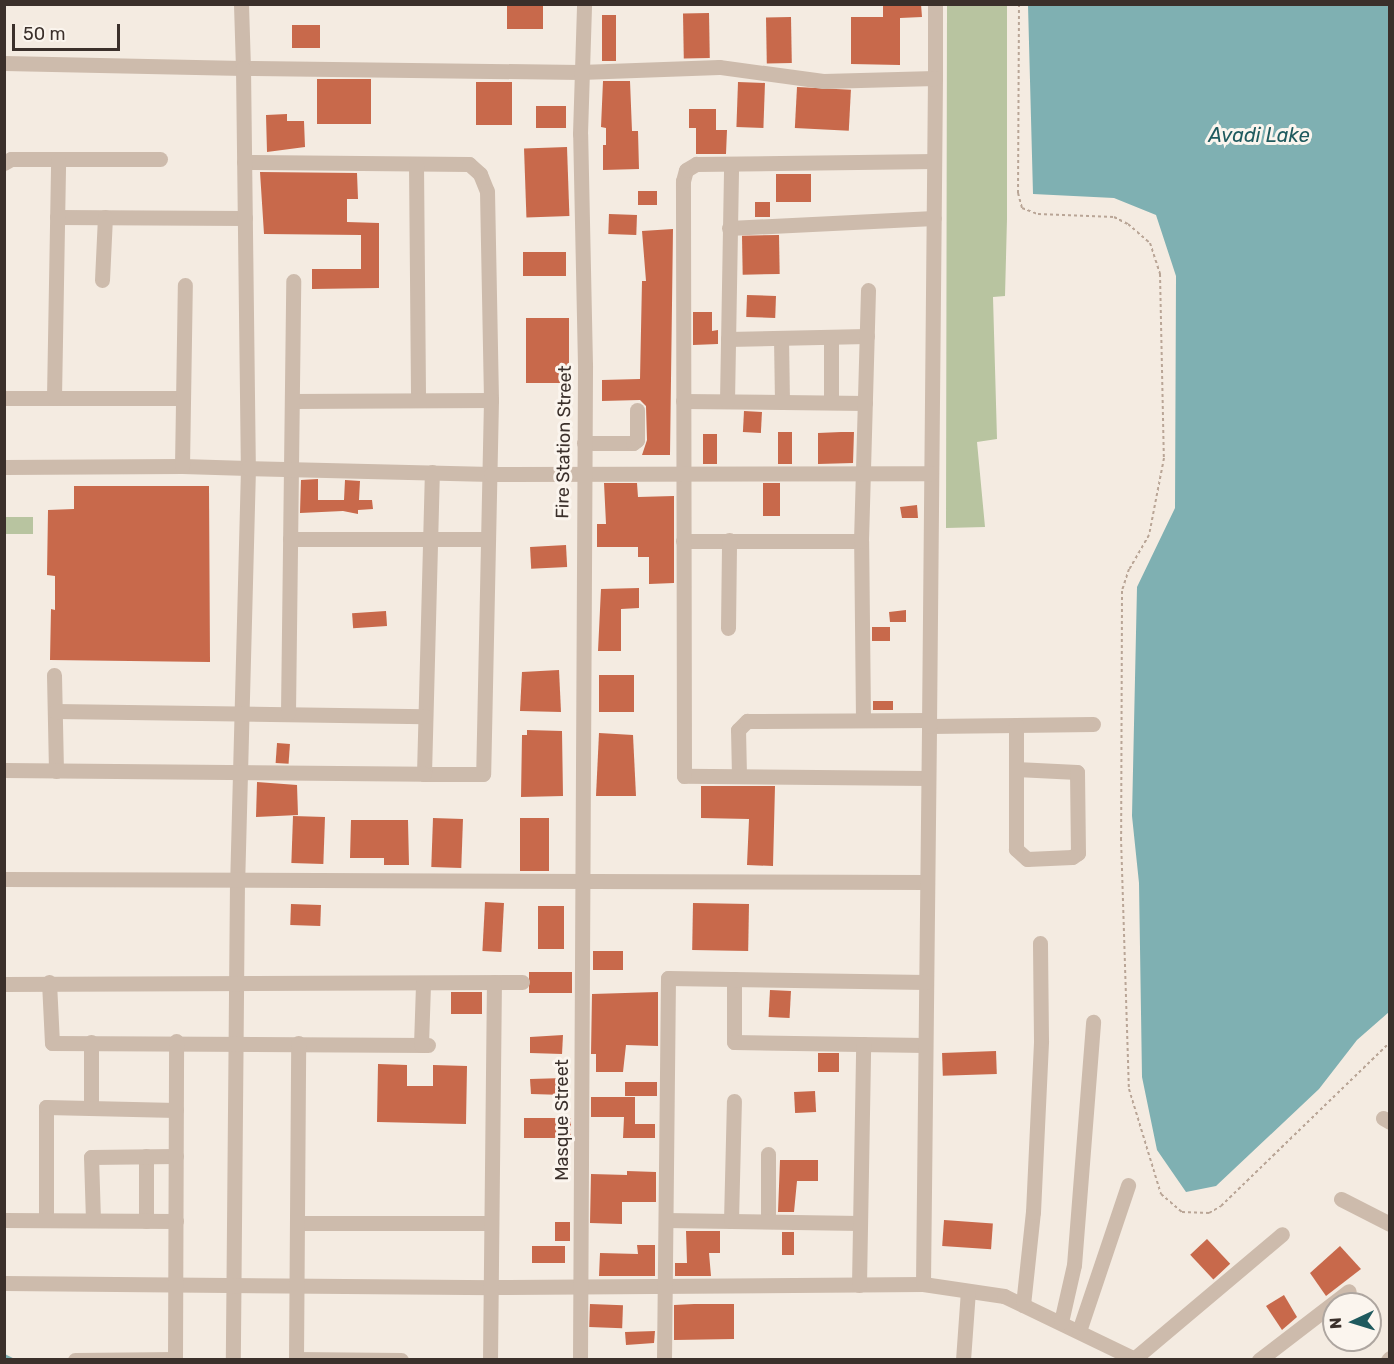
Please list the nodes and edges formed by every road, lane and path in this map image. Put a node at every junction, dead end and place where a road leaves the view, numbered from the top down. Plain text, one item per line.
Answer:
1 (241, 4) edge
2 (584, 4) edge
3 (935, 4) edge
4 (1018, 4) edge
5 (4, 63) edge
6 (243, 68) junction
7 (580, 72) junction
8 (935, 78) junction
9 (160, 159) dead end
10 (58, 160) junction
11 (934, 161) junction
12 (244, 162) junction
13 (4, 163) edge
14 (416, 164) junction
15 (730, 164) junction
16 (57, 217) junction
17 (105, 217) junction
18 (245, 218) junction
19 (934, 218) junction
20 (729, 228) junction
21 (102, 280) dead end
22 (293, 281) dead end
23 (185, 285) dead end
24 (868, 290) dead end
25 (867, 336) junction
26 (831, 337) junction
27 (781, 338) junction
28 (728, 339) junction
29 (4, 398) edge
30 (54, 398) junction
31 (183, 398) junction
32 (418, 400) junction
33 (491, 400) junction
34 (293, 401) junction
35 (683, 401) junction
36 (727, 401) junction
37 (782, 401) junction
38 (831, 402) junction
39 (865, 403) junction
40 (637, 410) dead end
41 (584, 443) junction
42 (182, 466) junction
43 (4, 467) edge
44 (248, 468) junction
45 (291, 470) junction
46 (432, 472) junction
47 (683, 472) junction
48 (863, 472) junction
49 (584, 473) junction
50 (931, 473) junction
51 (491, 474) junction
52 (429, 538) junction
53 (488, 538) junction
54 (290, 539) junction
55 (729, 540) junction
56 (683, 541) junction
57 (861, 541) junction
58 (728, 628) dead end
59 (54, 675) dead end
60 (55, 711) junction
61 (241, 712) junction
62 (288, 712) junction
63 (425, 716) junction
64 (863, 719) junction
65 (929, 723) junction
66 (1093, 724) dead end
67 (1017, 725) junction
68 (1016, 769) junction
69 (4, 770) edge
70 (56, 771) junction
71 (240, 771) junction
72 (424, 774) junction
73 (739, 776) junction
74 (928, 778) junction
75 (4, 879) edge
76 (581, 880) junction
77 (237, 881) junction
78 (927, 882) junction
79 (1040, 943) dead end
80 (734, 979) junction
81 (49, 982) junction
82 (494, 982) junction
83 (522, 982) dead end
84 (926, 982) junction
85 (235, 983) junction
86 (4, 984) edge
87 (423, 984) junction
88 (1093, 1022) dead end
89 (176, 1041) junction
90 (236, 1041) junction
91 (91, 1042) junction
92 (1389, 1042) edge
93 (298, 1043) junction
94 (863, 1044) junction
95 (925, 1045) junction
96 (734, 1101) dead end
97 (91, 1108) junction
98 (176, 1110) junction
99 (768, 1154) dead end
100 (146, 1156) junction
101 (176, 1156) junction
102 (1128, 1185) dead end
103 (1341, 1199) dead end
104 (46, 1219) junction
105 (4, 1220) edge
106 (93, 1220) junction
107 (666, 1220) junction
108 (146, 1221) junction
109 (176, 1221) junction
110 (731, 1221) junction
111 (768, 1221) junction
112 (298, 1222) junction
113 (491, 1222) junction
114 (860, 1223) junction
115 (1389, 1224) edge
116 (1282, 1234) dead end
117 (4, 1283) edge
118 (923, 1284) junction
119 (176, 1285) junction
120 (234, 1285) junction
121 (859, 1285) junction
122 (298, 1286) junction
123 (665, 1286) junction
124 (490, 1287) junction
125 (583, 1287) junction
126 (969, 1291) junction
127 (1349, 1291) dead end
128 (1023, 1305) junction
129 (1061, 1322) junction
130 (1079, 1331) junction
131 (1132, 1358) edge
132 (75, 1359) edge
133 (175, 1359) edge
134 (233, 1359) edge
135 (296, 1359) edge
136 (339, 1359) edge
137 (382, 1359) edge
138 (400, 1359) edge
139 (490, 1359) edge
140 (580, 1359) edge
141 (664, 1359) edge
142 (963, 1359) edge
143 (1259, 1359) edge

1 - 6 street
2 - 7 street, Fire Station Street
3 - 8 street
4 - 92 path
5 - 6 street
6 - 7 street
6 - 12 street
7 - 8 street
7 - 41 street, Fire Station Street
8 - 11 street
9 - 10 street
10 - 13 street
10 - 16 street
11 - 15 street
11 - 19 street
12 - 14 street
12 - 18 street
14 - 32 street
14 - 33 street
15 - 20 street
15 - 35 street
16 - 17 street
16 - 30 street
17 - 18 street
17 - 21 street
18 - 44 street
19 - 20 street
19 - 50 street
20 - 28 street
22 - 34 street
23 - 31 street
24 - 25 street
25 - 26 street
25 - 39 street
26 - 27 street
26 - 38 street
27 - 28 street
27 - 37 street
28 - 36 street
29 - 30 street
30 - 31 street
31 - 42 street
32 - 33 street
32 - 34 street
33 - 51 street
34 - 45 street
35 - 36 street
35 - 47 street
36 - 37 street
37 - 38 street
38 - 39 street
39 - 48 street
40 - 41 street
41 - 49 street, Fire Station Street
42 - 43 street
42 - 44 street
44 - 45 street
44 - 61 street
45 - 46 street
45 - 54 street
46 - 51 street
46 - 52 street
47 - 48 street
47 - 49 street
47 - 56 street
48 - 50 street
48 - 57 street
49 - 51 street
49 - 76 street, Fire Station Street
50 - 65 street
51 - 53 street
52 - 53 street
52 - 54 street
52 - 63 street
53 - 72 street
54 - 62 street
55 - 56 street
55 - 57 street
55 - 58 street
56 - 73 street
57 - 64 street
59 - 60 street
60 - 61 street
60 - 70 street
61 - 62 street
61 - 71 street
62 - 63 street
63 - 72 street
64 - 65 street
64 - 73 street
65 - 67 street
65 - 74 street
66 - 67 street
67 - 68 street
68 - 68 street
69 - 70 street
70 - 71 street
71 - 72 street
71 - 77 street
73 - 74 street
74 - 78 street
75 - 77 street
76 - 77 street
76 - 78 street
76 - 125 street, Masque Street
77 - 85 street
78 - 84 street
79 - 128 street
80 - 84 street
80 - 94 street
80 - 107 street
81 - 85 street
81 - 86 street
81 - 91 street
82 - 83 street
82 - 87 street
82 - 113 street
84 - 95 street
85 - 87 street
85 - 90 street
87 - 93 street
88 - 129 street
89 - 90 street
89 - 91 street
89 - 98 street
90 - 93 street
90 - 120 street
91 - 97 street
93 - 112 street
94 - 95 street
94 - 114 street
95 - 118 street
96 - 110 street
97 - 98 street
97 - 104 street
98 - 101 street
99 - 111 street
100 - 101 street
100 - 106 street
100 - 108 street
101 - 109 street
102 - 130 street
103 - 115 street
104 - 105 street
104 - 106 street
106 - 108 street
107 - 110 street
107 - 123 street
108 - 109 street
109 - 119 street
110 - 111 street
111 - 114 street
112 - 113 street
112 - 122 street
113 - 124 street
114 - 121 street
116 - 131 street
117 - 119 street
118 - 121 street
118 - 126 street
119 - 120 street
119 - 133 street
120 - 122 street
120 - 134 street
121 - 123 street
122 - 124 street
122 - 135 street
123 - 125 street
123 - 141 street
124 - 125 street
124 - 139 street
125 - 140 street, Masque Street
126 - 128 street
126 - 142 street
127 - 143 street
128 - 129 street
129 - 130 street
130 - 131 street
132 - 133 street
135 - 136 street
136 - 137 street
137 - 138 street

